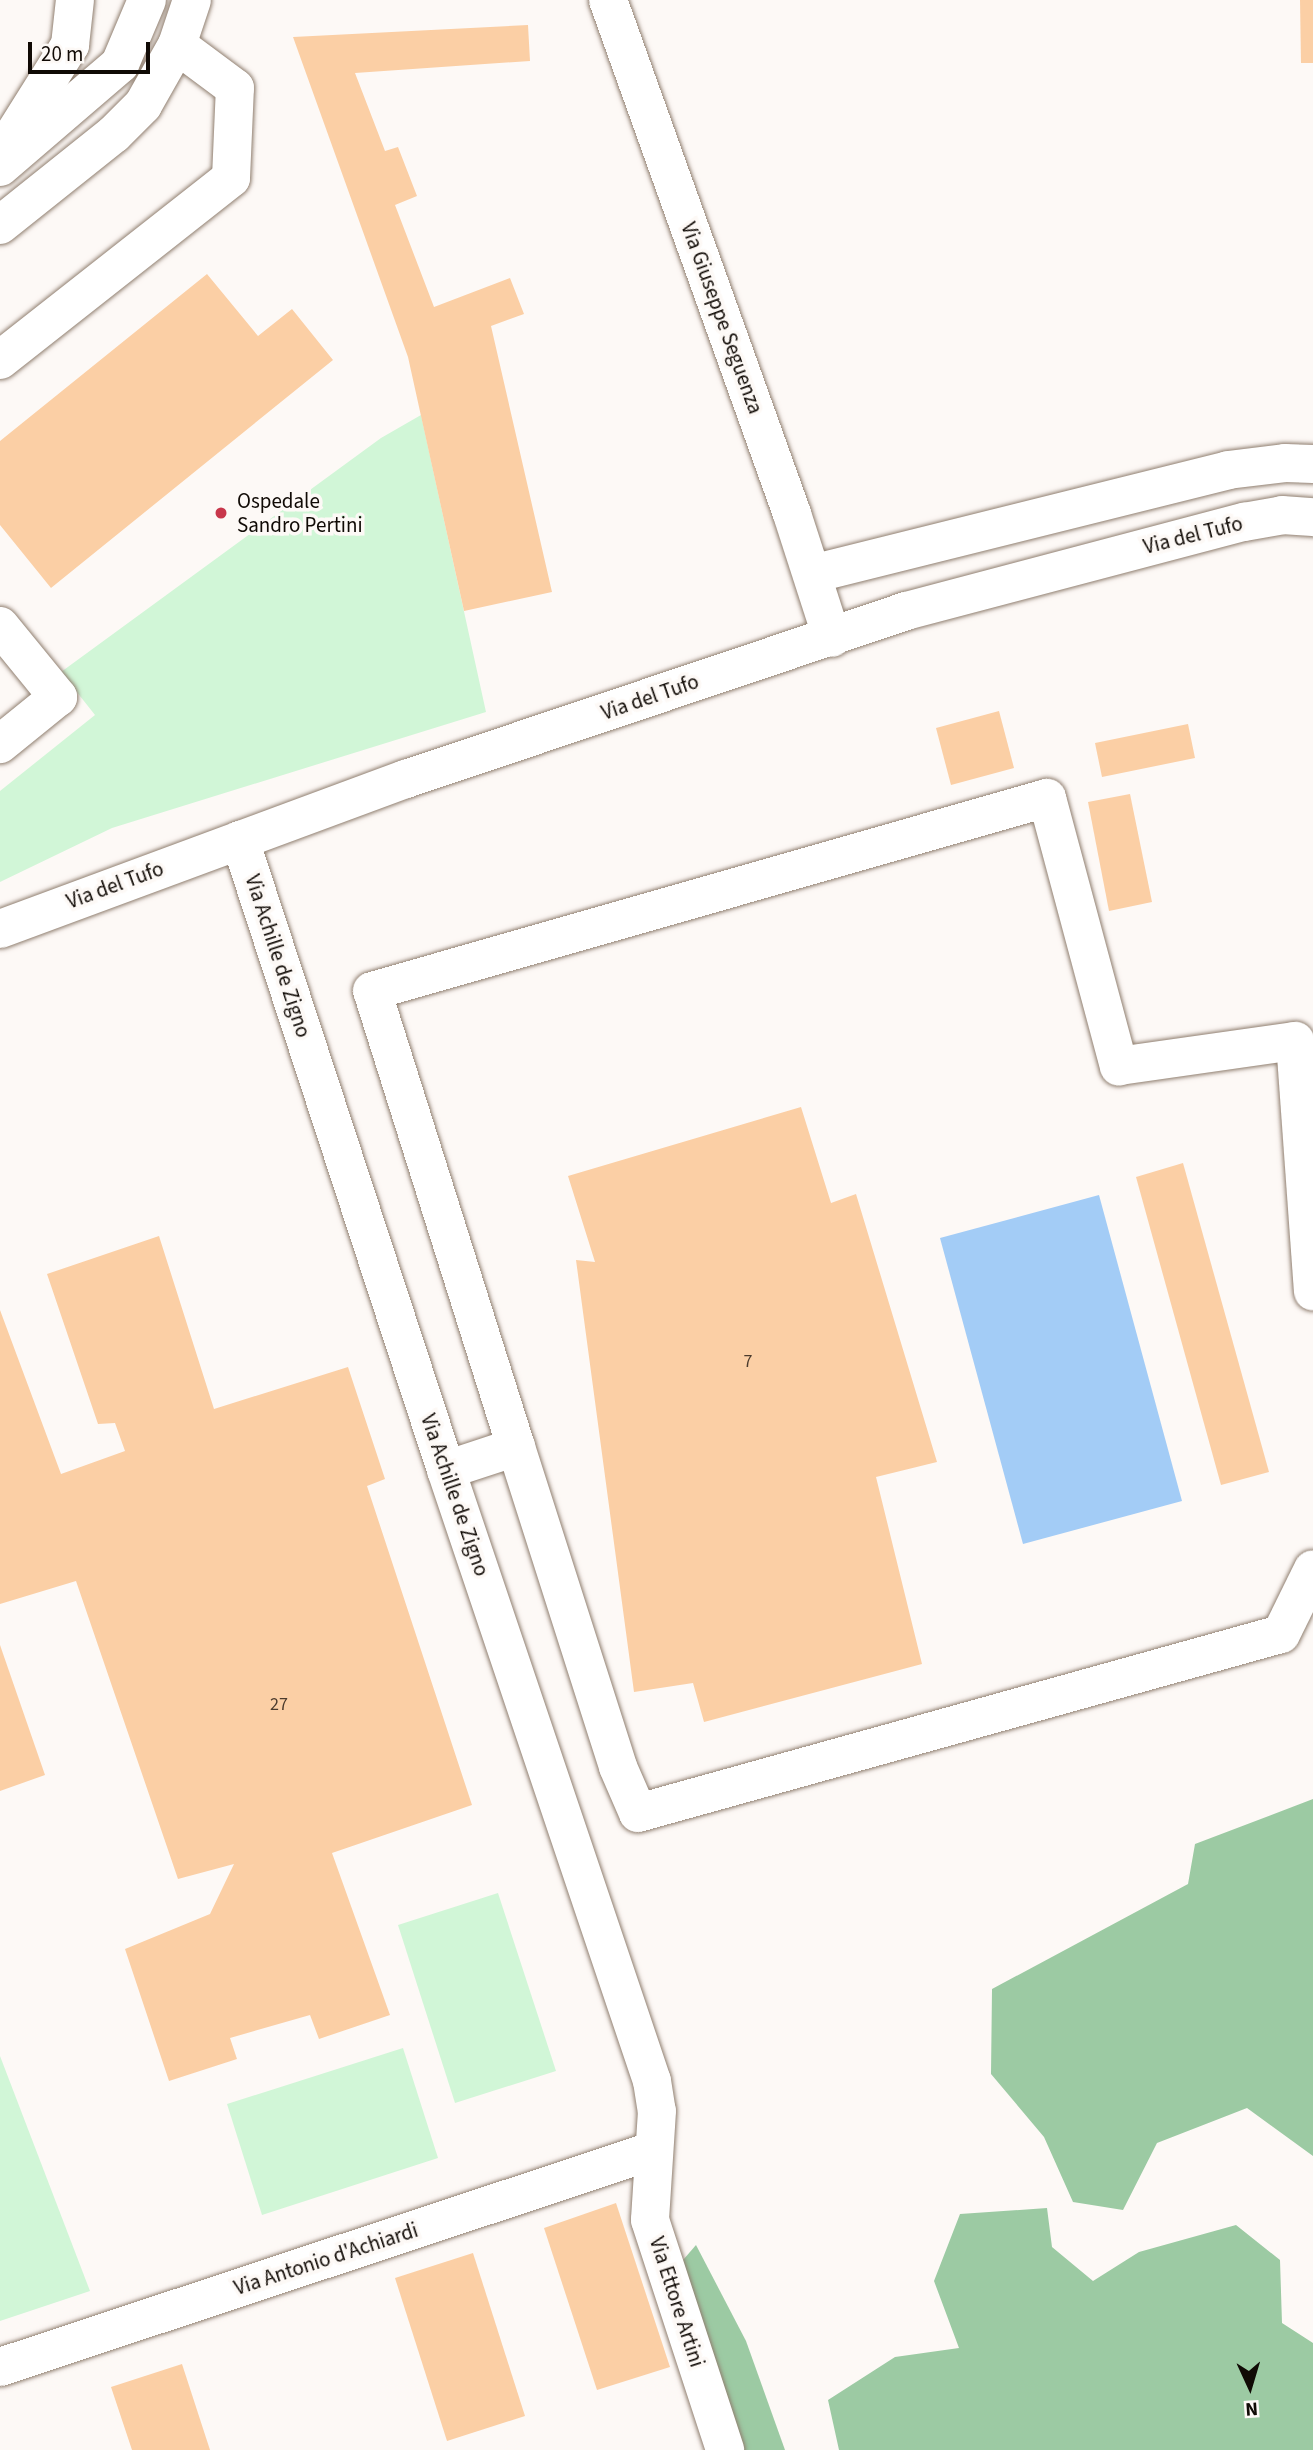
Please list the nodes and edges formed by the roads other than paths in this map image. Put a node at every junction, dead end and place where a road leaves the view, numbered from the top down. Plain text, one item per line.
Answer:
1 (75, 0) edge
2 (147, 0) edge
3 (192, 0) edge
4 (608, 0) edge
5 (177, 45) junction
6 (0, 156) edge
7 (0, 167) edge
8 (0, 225) edge
9 (0, 360) edge
10 (1313, 464) edge
11 (1313, 517) edge
12 (812, 574) junction
13 (832, 638) junction
14 (8, 652) edge
15 (0, 744) edge
16 (240, 840) junction
17 (0, 929) edge
18 (1313, 1291) edge
19 (516, 1447) junction
20 (446, 1470) junction
21 (1313, 1569) edge
22 (652, 2151) junction
23 (0, 2367) edge
24 (725, 2450) edge

1 - 6 street
2 - 7 street
3 - 5 street
4 - 12 street, Via Giuseppe Seguenza
5 - 8 street
5 - 9 street
10 - 12 street
11 - 13 street, Via del Tufo
12 - 13 street, Via Giuseppe Seguenza
13 - 16 street, Via del Tufo
14 - 15 street
16 - 17 street, Via del Tufo
16 - 20 street, Via Achille de Zigno
18 - 19 street
19 - 20 street
19 - 21 street
20 - 22 street, Via Achille de Zigno
22 - 23 street, Via Antonio d'Achiardi
22 - 24 street, Via Ettore Artini

